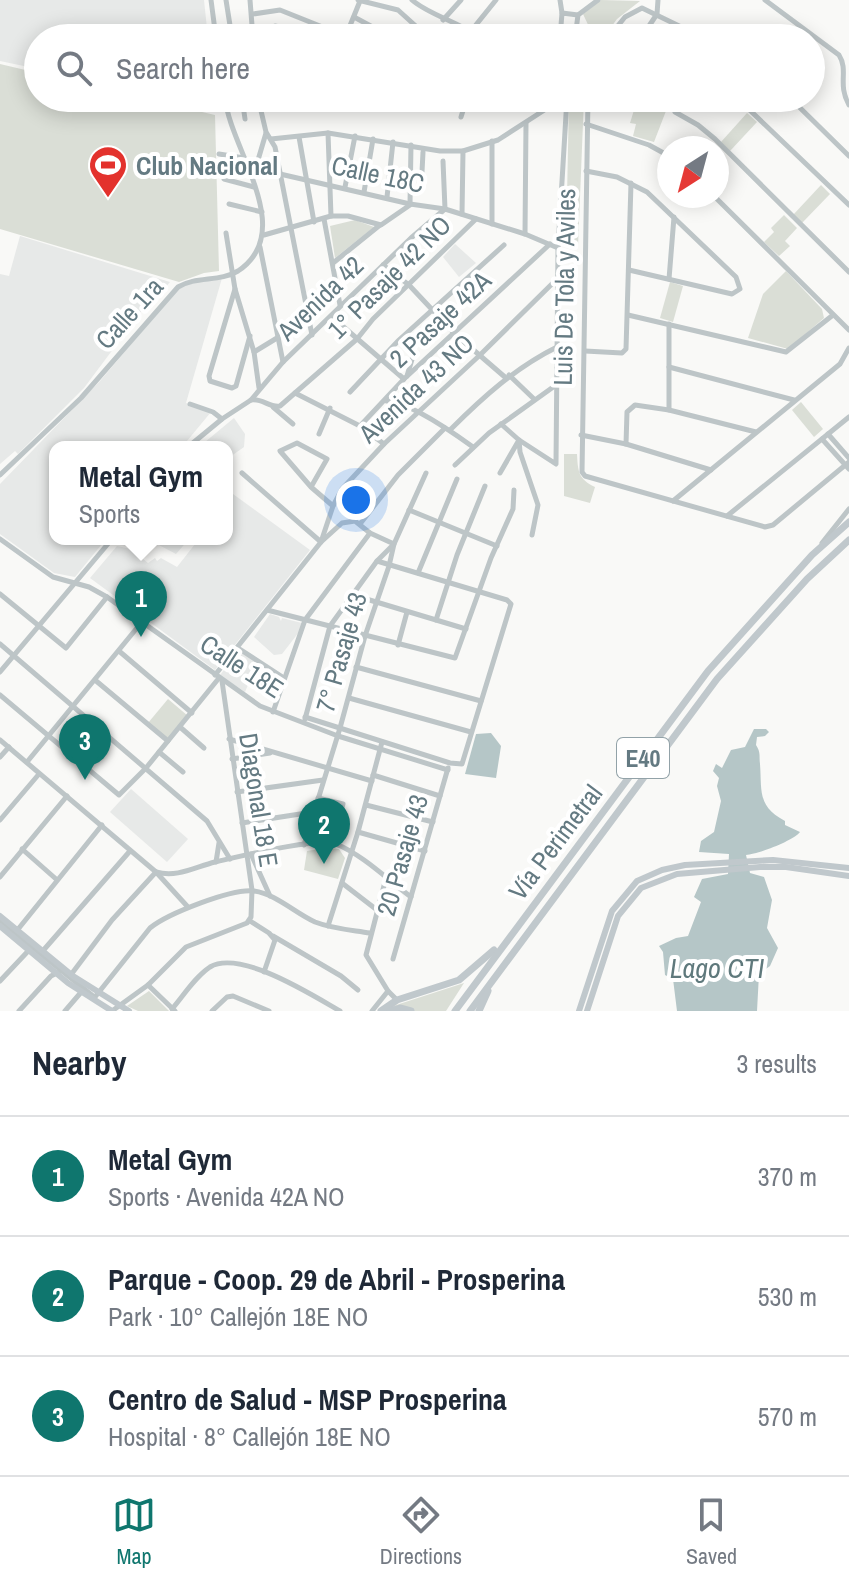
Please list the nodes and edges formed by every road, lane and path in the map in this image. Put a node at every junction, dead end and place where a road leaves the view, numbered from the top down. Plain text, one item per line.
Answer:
1 (211, 0) edge
2 (226, 0) edge
3 (250, 0) edge
4 (360, 0) edge
5 (412, 0) edge
6 (429, 0) edge
7 (461, 0) edge
8 (496, 0) edge
9 (560, 0) edge
10 (598, 0) edge
11 (658, 0) edge
12 (765, 0) edge
13 (421, 8) junction
14 (562, 13) junction
15 (253, 14) junction
16 (657, 14) junction
17 (578, 15) junction
18 (354, 17) junction
19 (443, 20) junction
20 (214, 24) edge
21 (230, 24) edge
22 (253, 24) edge
23 (315, 24) edge
24 (350, 24) edge
25 (367, 24) edge
26 (414, 24) edge
27 (453, 24) edge
28 (477, 24) edge
29 (561, 24) edge
30 (577, 24) edge
31 (619, 24) edge
32 (650, 24) edge
33 (677, 24) edge
34 (797, 24) edge
35 (825, 45) edge
36 (849, 105) edge
37 (229, 112) edge
38 (244, 112) edge
39 (261, 112) edge
40 (463, 112) edge
41 (543, 112) edge
42 (564, 112) edge
43 (587, 112) edge
44 (675, 112) dead end
45 (752, 112) edge
46 (804, 112) edge
47 (461, 117) dead end
48 (245, 119) dead end
49 (526, 123) junction
50 (586, 124) junction
51 (266, 132) junction
52 (328, 133) junction
53 (355, 136) junction
54 (299, 137) junction
55 (271, 139) junction
56 (373, 139) junction
57 (492, 141) junction
58 (393, 142) junction
59 (411, 145) junction
60 (657, 149) edge
61 (463, 151) junction
62 (423, 152) dead end
63 (219, 154) dead end
64 (849, 156) edge
65 (244, 158) junction
66 (443, 161) dead end
67 (586, 171) junction
68 (422, 172) dead end
69 (280, 174) junction
70 (224, 179) dead end
71 (252, 179) junction
72 (305, 179) junction
73 (631, 183) junction
74 (329, 184) junction
75 (254, 187) junction
76 (345, 187) junction
77 (364, 192) junction
78 (387, 197) junction
79 (229, 204) dead end
80 (410, 204) junction
81 (849, 205) edge
82 (726, 208) edge
83 (445, 209) junction
84 (262, 212) junction
85 (462, 214) junction
86 (674, 216) junction
87 (328, 218) junction
88 (476, 219) junction
89 (314, 222) junction
90 (492, 224) junction
91 (381, 225) junction
92 (291, 227) junction
93 (226, 233) dead end
94 (522, 233) junction
95 (264, 235) junction
96 (513, 239) dead end
97 (550, 244) junction
98 (504, 245) dead end
99 (260, 246) junction
100 (558, 248) junction
101 (333, 263) junction
102 (383, 265) junction
103 (629, 270) junction
104 (234, 272) junction
105 (849, 272) edge
106 (559, 277) junction
107 (669, 279) junction
108 (409, 285) junction
109 (235, 289) junction
110 (340, 306) junction
111 (433, 308) junction
112 (628, 315) junction
113 (833, 315) junction
114 (227, 317) junction
115 (332, 317) junction
116 (246, 321) junction
117 (669, 324) junction
118 (849, 330) edge
119 (455, 334) junction
120 (250, 336) junction
121 (312, 336) junction
122 (277, 338) junction
123 (357, 339) junction
124 (399, 340) junction
125 (557, 347) junction
126 (849, 348) edge
127 (585, 351) junction
128 (254, 352) junction
129 (480, 355) junction
130 (380, 359) junction
131 (283, 362) junction
132 (669, 367) junction
133 (508, 376) junction
134 (406, 378) junction
135 (557, 384) junction
136 (259, 388) junction
137 (350, 392) dead end
138 (295, 393) junction
139 (534, 399) junction
140 (251, 400) junction
141 (795, 400) junction
142 (385, 401) junction
143 (190, 404) dead end
144 (273, 406) junction
145 (330, 408) junction
146 (669, 410) junction
147 (417, 413) junction
148 (849, 417) edge
149 (222, 419) junction
150 (293, 424) dead end
151 (501, 424) junction
152 (360, 426) junction
153 (447, 429) junction
154 (757, 432) junction
155 (319, 434) dead end
156 (828, 434) junction
157 (581, 435) junction
158 (822, 439) junction
159 (519, 440) junction
160 (195, 441) edge
161 (384, 444) junction
162 (626, 444) junction
163 (473, 447) junction
164 (848, 463) edge
165 (455, 465) dead end
166 (712, 470) junction
167 (242, 473) dead end
168 (426, 473) dead end
169 (500, 473) dead end
170 (0, 475) edge
171 (457, 479) dead end
172 (485, 486) dead end
173 (311, 487) junction
174 (514, 490) dead end
175 (673, 501) junction
176 (333, 506) junction
177 (849, 509) edge
178 (409, 510) junction
179 (727, 516) junction
180 (441, 522) junction
181 (849, 522) edge
182 (360, 524) junction
183 (370, 533) junction
184 (466, 534) junction
185 (532, 535) dead end
186 (0, 539) edge
187 (849, 540) edge
188 (321, 542) junction
189 (394, 544) junction
190 (107, 545) edge
191 (497, 546) junction
192 (812, 555) junction
193 (377, 561) junction
194 (389, 566) junction
195 (418, 573) junction
196 (448, 582) junction
197 (75, 583) junction
198 (480, 592) junction
199 (0, 594) edge
200 (352, 595) junction
201 (107, 597) junction
202 (375, 603) junction
203 (267, 610) junction
204 (407, 612) junction
205 (305, 620) junction
206 (436, 620) junction
207 (141, 623) junction
208 (39, 626) junction
209 (330, 626) junction
210 (466, 629) junction
211 (365, 636) junction
212 (0, 644) edge
213 (398, 645) junction
214 (238, 648) junction
215 (119, 651) junction
216 (13, 655) junction
217 (356, 667) junction
218 (0, 672) edge
219 (219, 678) junction
220 (284, 678) junction
221 (95, 680) junction
222 (0, 695) edge
223 (349, 698) junction
224 (481, 701) junction
225 (73, 706) junction
226 (273, 712) junction
227 (192, 713) junction
228 (304, 720) junction
229 (180, 727) junction
230 (340, 728) junction
231 (471, 732) junction
232 (49, 736) junction
233 (338, 736) junction
234 (229, 739) junction
235 (0, 740) edge
236 (168, 741) junction
237 (382, 742) junction
238 (9, 747) junction
239 (204, 748) dead end
240 (380, 749) junction
241 (159, 752) junction
242 (271, 753) junction
243 (0, 757) edge
244 (232, 759) junction
245 (27, 762) junction
246 (449, 766) junction
247 (327, 767) junction
248 (146, 768) junction
249 (183, 772) dead end
250 (39, 774) junction
251 (373, 778) junction
252 (323, 780) junction
253 (237, 792) junction
254 (67, 796) junction
255 (440, 796) junction
256 (318, 798) junction
257 (366, 805) junction
258 (313, 812) junction
259 (0, 820) edge
260 (433, 822) junction
261 (242, 823) junction
262 (102, 825) junction
263 (358, 832) junction
264 (219, 842) junction
265 (333, 843) junction
266 (304, 845) junction
267 (22, 849) junction
268 (130, 851) junction
269 (425, 851) junction
270 (351, 853) junction
271 (249, 855) junction
272 (230, 859) junction
273 (216, 862) junction
274 (849, 868) edge
275 (156, 872) junction
276 (849, 876) edge
277 (0, 877) edge
278 (386, 878) junction
279 (56, 879) junction
280 (342, 883) junction
281 (252, 890) junction
282 (270, 896) junction
283 (411, 897) junction
284 (187, 907) junction
285 (377, 910) junction
286 (523, 919) junction
287 (0, 922) edge
288 (248, 922) junction
289 (328, 926) junction
290 (15, 933) junction
291 (370, 933) junction
292 (273, 936) junction
293 (31, 948) junction
294 (597, 951) junction
295 (605, 954) junction
296 (40, 955) junction
297 (393, 959) dead end
298 (54, 966) junction
299 (501, 966) junction
300 (60, 972) junction
301 (264, 972) junction
302 (51, 976) junction
303 (68, 978) junction
304 (0, 981) edge
305 (148, 985) junction
306 (84, 989) junction
307 (358, 990) dead end
308 (388, 991) junction
309 (95, 997) junction
310 (397, 1000) junction
311 (174, 1010) edge
312 (19, 1011) edge
313 (65, 1011) edge
314 (113, 1011) edge
315 (129, 1011) edge
316 (212, 1011) edge
317 (269, 1011) edge
318 (340, 1011) edge
319 (372, 1011) edge
320 (381, 1011) edge
321 (390, 1011) edge
322 (411, 1011) edge
323 (455, 1011) edge
324 (470, 1011) edge
325 (479, 1011) edge
326 (579, 1011) edge
327 (587, 1011) edge

1 - 20 street
2 - 21 street
3 - 15 street
4 - 18 street
4 - 26 street
5 - 13 street
6 - 13 street
7 - 19 street
8 - 28 street
9 - 14 street
10 - 17 street
11 - 16 street
12 - 34 street
13 - 19 street
14 - 17 street
14 - 29 street
15 - 22 street
15 - 23 street
16 - 31 street
16 - 32 street
16 - 33 street
17 - 30 street
18 - 24 street
18 - 25 street
19 - 27 street
35 - 36 street
37 - 65 street
38 - 48 street
39 - 51 street
40 - 47 street
41 - 49 street
42 - 100 street
43 - 50 street, Luis De Tola y Aviles
44 - 105 street
45 - 81 street
46 - 64 street
49 - 57 street
49 - 94 street
50 - 60 street
50 - 67 street, Luis De Tola y Aviles
51 - 55 street
51 - 71 street
52 - 53 street
52 - 54 street
52 - 74 street
53 - 56 street
53 - 76 street
54 - 55 street
54 - 72 street
55 - 69 street
56 - 58 street
56 - 77 street
57 - 61 street
57 - 90 street, 1° Pasaje 42 NO
58 - 59 street
58 - 78 street
59 - 61 street
59 - 80 street
61 - 85 street
62 - 68 street
63 - 65 street
65 - 71 street
66 - 83 street
67 - 73 street
67 - 127 street, Luis De Tola y Aviles
69 - 72 street, Calle 18C
69 - 92 street
70 - 75 street
71 - 75 street
72 - 74 street, Calle 18C
72 - 89 street
73 - 86 street
73 - 103 street
74 - 76 street, Calle 18C
74 - 87 street
75 - 84 street
76 - 77 street, Calle 18C
77 - 78 street, Calle 18C
78 - 80 street, Calle 18C
79 - 84 street
80 - 83 street, Calle 18C
80 - 91 street
82 - 113 street
83 - 85 street, Calle 18C
83 - 102 street, Avenida 42
84 - 95 street
85 - 88 street, Calle 18C
86 - 107 street
86 - 107 street
87 - 89 street
87 - 91 street
87 - 101 street
88 - 90 street, Calle 18C
88 - 108 street, 1° Pasaje 42 NO
89 - 92 street
90 - 94 street, Calle 18C
91 - 101 street
92 - 95 street
92 - 121 street
93 - 104 street
94 - 96 street
94 - 97 street, Calle 18C
95 - 99 street
97 - 100 street, Calle 18C
97 - 119 street, 2 Pasaje 42A
98 - 111 street
99 - 104 street
99 - 122 street
100 - 106 street
101 - 110 street
102 - 108 street
102 - 110 street, Avenida 42
103 - 107 street
103 - 112 street
104 - 109 street
104 - 170 street, Calle 1ra
106 - 125 street
106 - 129 street, Avenida 43 NO
108 - 111 street
108 - 123 street, 1° Pasaje 42 NO
109 - 114 street
109 - 116 street
110 - 115 street, Avenida 42
111 - 119 street
111 - 124 street
112 - 117 street
112 - 127 street
113 - 117 street
113 - 118 street
114 - 116 street
114 - 120 street
115 - 121 street, Avenida 42
115 - 123 street
116 - 120 street
117 - 132 street
119 - 129 street
119 - 134 street, 2 Pasaje 42A
120 - 128 street
121 - 131 street, Avenida 42
122 - 128 street
122 - 131 street
123 - 130 street
123 - 138 street, 1° Pasaje 42 NO
124 - 130 street
124 - 134 street
125 - 133 street
125 - 135 street
126 - 141 street
127 - 157 street, Luis De Tola y Aviles
128 - 136 street
129 - 133 street
129 - 147 street, Avenida 43 NO
130 - 134 street
130 - 137 street
131 - 136 street, Avenida 42
132 - 141 street
132 - 146 street
133 - 139 street
133 - 153 street
134 - 142 street, 2 Pasaje 42A
135 - 139 street
135 - 159 street
136 - 140 street, Avenida 42
138 - 144 street, 1° Pasaje 42 NO
138 - 145 street
139 - 151 street
140 - 144 street
140 - 149 street, Avenida 42
141 - 154 street
142 - 147 street
142 - 152 street, 2 Pasaje 42A
143 - 149 street
144 - 150 street
145 - 152 street
145 - 155 street
146 - 154 street
146 - 162 street
147 - 153 street
147 - 161 street, Avenida 43 NO
148 - 156 street
149 - 160 street, Avenida 42
151 - 159 street
151 - 163 street
152 - 161 street
153 - 163 street
153 - 182 street
154 - 166 street
156 - 158 street
156 - 164 street
157 - 162 street
157 - 175 street, Luis De Tola y Aviles
158 - 164 street
158 - 179 street
159 - 169 street
159 - 185 street
161 - 176 street, Avenida 43 NO
162 - 166 street
163 - 165 street
164 - 179 street
166 - 175 street
167 - 188 street
168 - 178 street, 7° Pasaje 43
171 - 180 street
172 - 184 street
173 - 173 street
173 - 176 street
174 - 191 street
175 - 179 street
176 - 188 street, Avenida 43 NO
177 - 192 street
178 - 180 street
178 - 189 street, 7° Pasaje 43
180 - 184 street
180 - 195 street
181 - 192 highway, Vía Perimetral / E40
182 - 183 street
182 - 188 street, Avenida 43 NO
183 - 189 street
183 - 205 street
184 - 191 street
184 - 196 street
186 - 197 street, Calle 18E
187 - 299 highway, Vía Perimetral / E40
188 - 203 street, Avenida 43 NO
189 - 193 street
189 - 194 street, 7° Pasaje 43
190 - 197 street
191 - 198 street
192 - 286 highway, Vía Perimetral / E40
193 - 194 street
193 - 200 street
194 - 195 street
194 - 202 street, 7° Pasaje 43
195 - 196 street
196 - 198 street
196 - 206 street
197 - 201 street, Calle 18E
197 - 208 street
198 - 210 street
198 - 224 street
199 - 208 street
200 - 202 street
200 - 209 street
201 - 207 street, Calle 18E
201 - 208 street
202 - 204 street
202 - 211 street, 7° Pasaje 43
203 - 205 street
203 - 214 street, Avenida 43 NO
204 - 206 street
204 - 213 street
205 - 209 street
205 - 220 street
206 - 210 street
207 - 215 street
207 - 219 street, Calle 18E
208 - 216 street
209 - 211 street
209 - 228 street
210 - 213 street
211 - 213 street
211 - 217 street, 7° Pasaje 43
212 - 216 street
214 - 219 street, Avenida 43 NO
214 - 220 street
215 - 221 street
215 - 227 street
216 - 218 street
216 - 225 street
217 - 223 street, 7° Pasaje 43
217 - 224 street
219 - 226 street, Calle 18E
219 - 227 street, Avenida 43 NO
219 - 234 street, Diagonal 18 E
220 - 226 street
221 - 225 street
221 - 236 street
222 - 232 street
223 - 230 street, 7° Pasaje 43
223 - 231 street
224 - 231 street
225 - 232 street
225 - 248 street
226 - 228 street, Calle 18E
227 - 229 street, Avenida 43 NO
228 - 230 street, Calle 18E
228 - 233 street, Calle 18E
229 - 236 street, Avenida 43 NO
229 - 239 street
230 - 233 street, 7° Pasaje 43
230 - 237 street, Calle 18E
231 - 246 street
232 - 245 street
232 - 248 street, Avenida 43 NO
233 - 240 street, Calle 18E
233 - 247 street, 7° Pasaje 43
234 - 242 street
234 - 244 street, Diagonal 18 E
235 - 238 street
236 - 241 street, Avenida 43 NO
237 - 240 street
237 - 246 street, Calle 18E
238 - 243 street
238 - 245 street
240 - 246 street, Calle 18E
240 - 251 street
241 - 248 street, Avenida 43 NO
241 - 249 street
242 - 244 street
242 - 247 street
244 - 253 street, Diagonal 18 E
245 - 250 street
246 - 255 street, 20 Pasaje 43
247 - 251 street
247 - 252 street, 7° Pasaje 43
248 - 264 street
250 - 254 street
250 - 259 street
251 - 255 street
251 - 257 street
252 - 253 street
252 - 256 street, 7° Pasaje 43
253 - 261 street, Diagonal 18 E
254 - 262 street
254 - 267 street
255 - 260 street, 20 Pasaje 43
256 - 258 street, 7° Pasaje 43
256 - 265 street
257 - 260 street
257 - 263 street
258 - 261 street
258 - 266 street, 7° Pasaje 43
260 - 269 street, 20 Pasaje 43
261 - 271 street, Diagonal 18 E
262 - 268 street
262 - 279 street
263 - 269 street
263 - 270 street
264 - 272 street
264 - 273 street
265 - 266 street
265 - 270 street
266 - 271 street
267 - 277 street
267 - 279 street
268 - 275 street
268 - 296 street
269 - 283 street, 20 Pasaje 43
270 - 278 street
270 - 280 street
271 - 272 street
271 - 281 street, Diagonal 18 E
271 - 282 street
272 - 273 street
273 - 275 street
274 - 294 main road
275 - 284 street
275 - 303 street
276 - 295 main road
278 - 283 street
278 - 285 street
279 - 290 street
280 - 285 street
280 - 289 street
281 - 282 street
281 - 284 street
281 - 288 street, Diagonal 18 E
282 - 289 street
283 - 297 street, 20 Pasaje 43
284 - 309 street
285 - 291 street
286 - 310 highway
286 - 323 highway, Vía Perimetral / E40
287 - 290 street
287 - 314 main road
287 - 315 main road
288 - 292 street
288 - 305 street
289 - 291 street
290 - 293 street
291 - 308 street
292 - 301 street
292 - 307 street
293 - 296 street
293 - 304 street
294 - 295 main road
294 - 326 main road
295 - 327 main road
296 - 298 street
298 - 300 street
298 - 302 street
299 - 324 highway, Vía Perimetral / E40
299 - 325 highway
300 - 302 street
300 - 303 street
301 - 311 street
301 - 318 street
302 - 312 street
303 - 306 street
305 - 311 street
305 - 314 street
306 - 309 street
306 - 313 street
308 - 310 street
308 - 319 street
309 - 314 street
310 - 320 highway
316 - 317 street
321 - 322 highway

